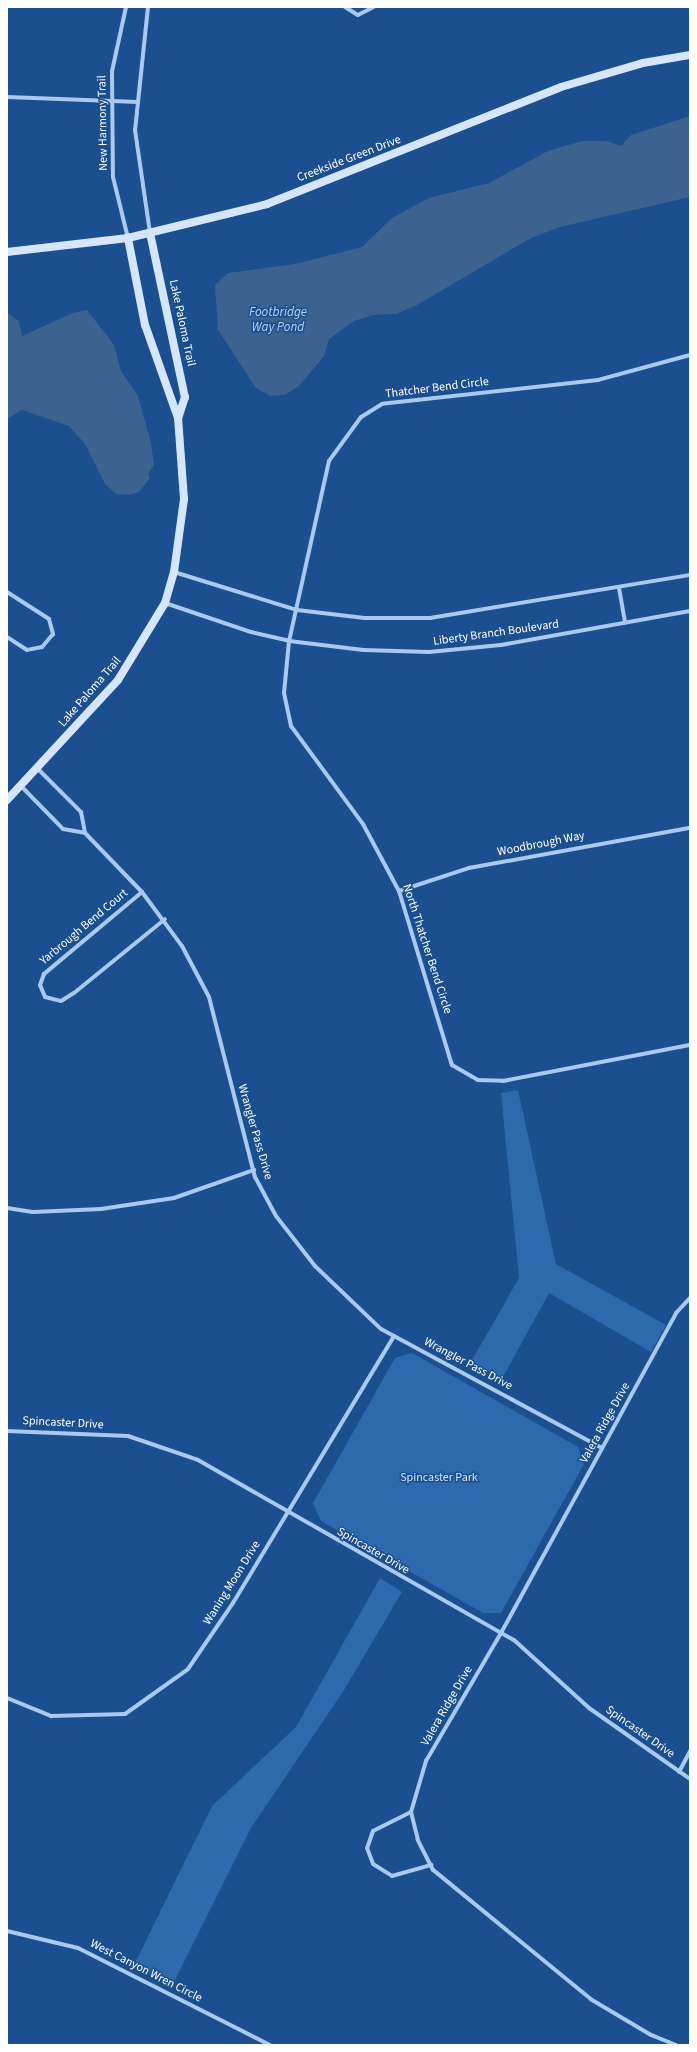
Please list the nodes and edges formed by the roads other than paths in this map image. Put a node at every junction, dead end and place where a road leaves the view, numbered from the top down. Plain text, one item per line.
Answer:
1 (126, 7) edge
2 (148, 7) edge
3 (345, 7) edge
4 (374, 7) edge
5 (690, 55) edge
6 (7, 97) edge
7 (138, 102) junction
8 (112, 103) junction
9 (150, 233) junction
10 (128, 238) junction
11 (7, 252) edge
12 (690, 355) edge
13 (178, 418) junction
14 (174, 572) junction
15 (690, 575) edge
16 (619, 588) junction
17 (7, 592) edge
18 (165, 603) junction
19 (296, 610) junction
20 (690, 611) edge
21 (625, 622) junction
22 (293, 626) joint
23 (7, 637) edge
24 (289, 641) junction
25 (38, 769) junction
26 (20, 786) junction
27 (7, 800) edge
28 (690, 828) edge
29 (85, 833) junction
30 (399, 891) junction
31 (142, 892) junction
32 (165, 919) junction
33 (690, 1045) edge
34 (254, 1170) junction
35 (7, 1208) edge
36 (690, 1298) edge
37 (394, 1336) junction
38 (7, 1431) edge
39 (602, 1448) junction
40 (285, 1513) junction
41 (501, 1633) junction
42 (7, 1698) edge
43 (690, 1751) edge
44 (679, 1772) junction
45 (690, 1779) edge
46 (411, 1812) junction
47 (431, 1865) junction
48 (7, 1931) edge
49 (270, 2045) edge
50 (676, 2045) edge

1 - 8 street, New Harmony Trail
2 - 7 street
3 - 4 street
5 - 9 street, Creekside Green Drive
6 - 8 street
7 - 8 street
7 - 9 street
8 - 10 street, New Harmony Trail
9 - 10 street, Creekside Green Drive
9 - 13 street, Lake Paloma Trail
10 - 11 street, Creekside Green Drive
10 - 13 street, Lake Paloma Trail
12 - 19 street, Thatcher Bend Circle
13 - 14 street, Lake Paloma Trail
14 - 18 street, Lake Paloma Trail
14 - 19 street, Liberty Branch Boulevard
15 - 16 street, Liberty Branch Boulevard
16 - 19 street, Liberty Branch Boulevard
16 - 21 street
17 - 23 street
18 - 24 street, Liberty Branch Boulevard
18 - 25 street, Lake Paloma Trail
19 - 22 street, Thatcher Bend Circle
20 - 21 street, Liberty Branch Boulevard
21 - 24 street, Liberty Branch Boulevard
22 - 24 street, North Thatcher Bend Circle
24 - 30 street, North Thatcher Bend Circle
25 - 26 street, Lake Paloma Trail
25 - 29 street
26 - 27 street, Lake Paloma Trail
26 - 29 street
28 - 30 street, Woodbrough Way
29 - 31 street, Wrangler Pass Drive
30 - 33 street, North Thatcher Bend Circle
31 - 32 street, Wrangler Pass Drive
31 - 32 street, Yarbrough Bend Court
32 - 34 street, Wrangler Pass Drive
34 - 35 street
34 - 37 street, Wrangler Pass Drive
36 - 39 street, Valera Ridge Drive
37 - 39 street, Wrangler Pass Drive
37 - 40 street, Waning Moon Drive
38 - 40 street, Spincaster Drive
39 - 41 street, Valera Ridge Drive
40 - 41 street, Spincaster Drive
40 - 42 street, Waning Moon Drive
41 - 44 street, Spincaster Drive
41 - 46 street, Valera Ridge Drive
43 - 44 street
44 - 45 street, Spincaster Drive
46 - 47 street
46 - 47 street
47 - 50 street
48 - 49 street, West Canyon Wren Circle

